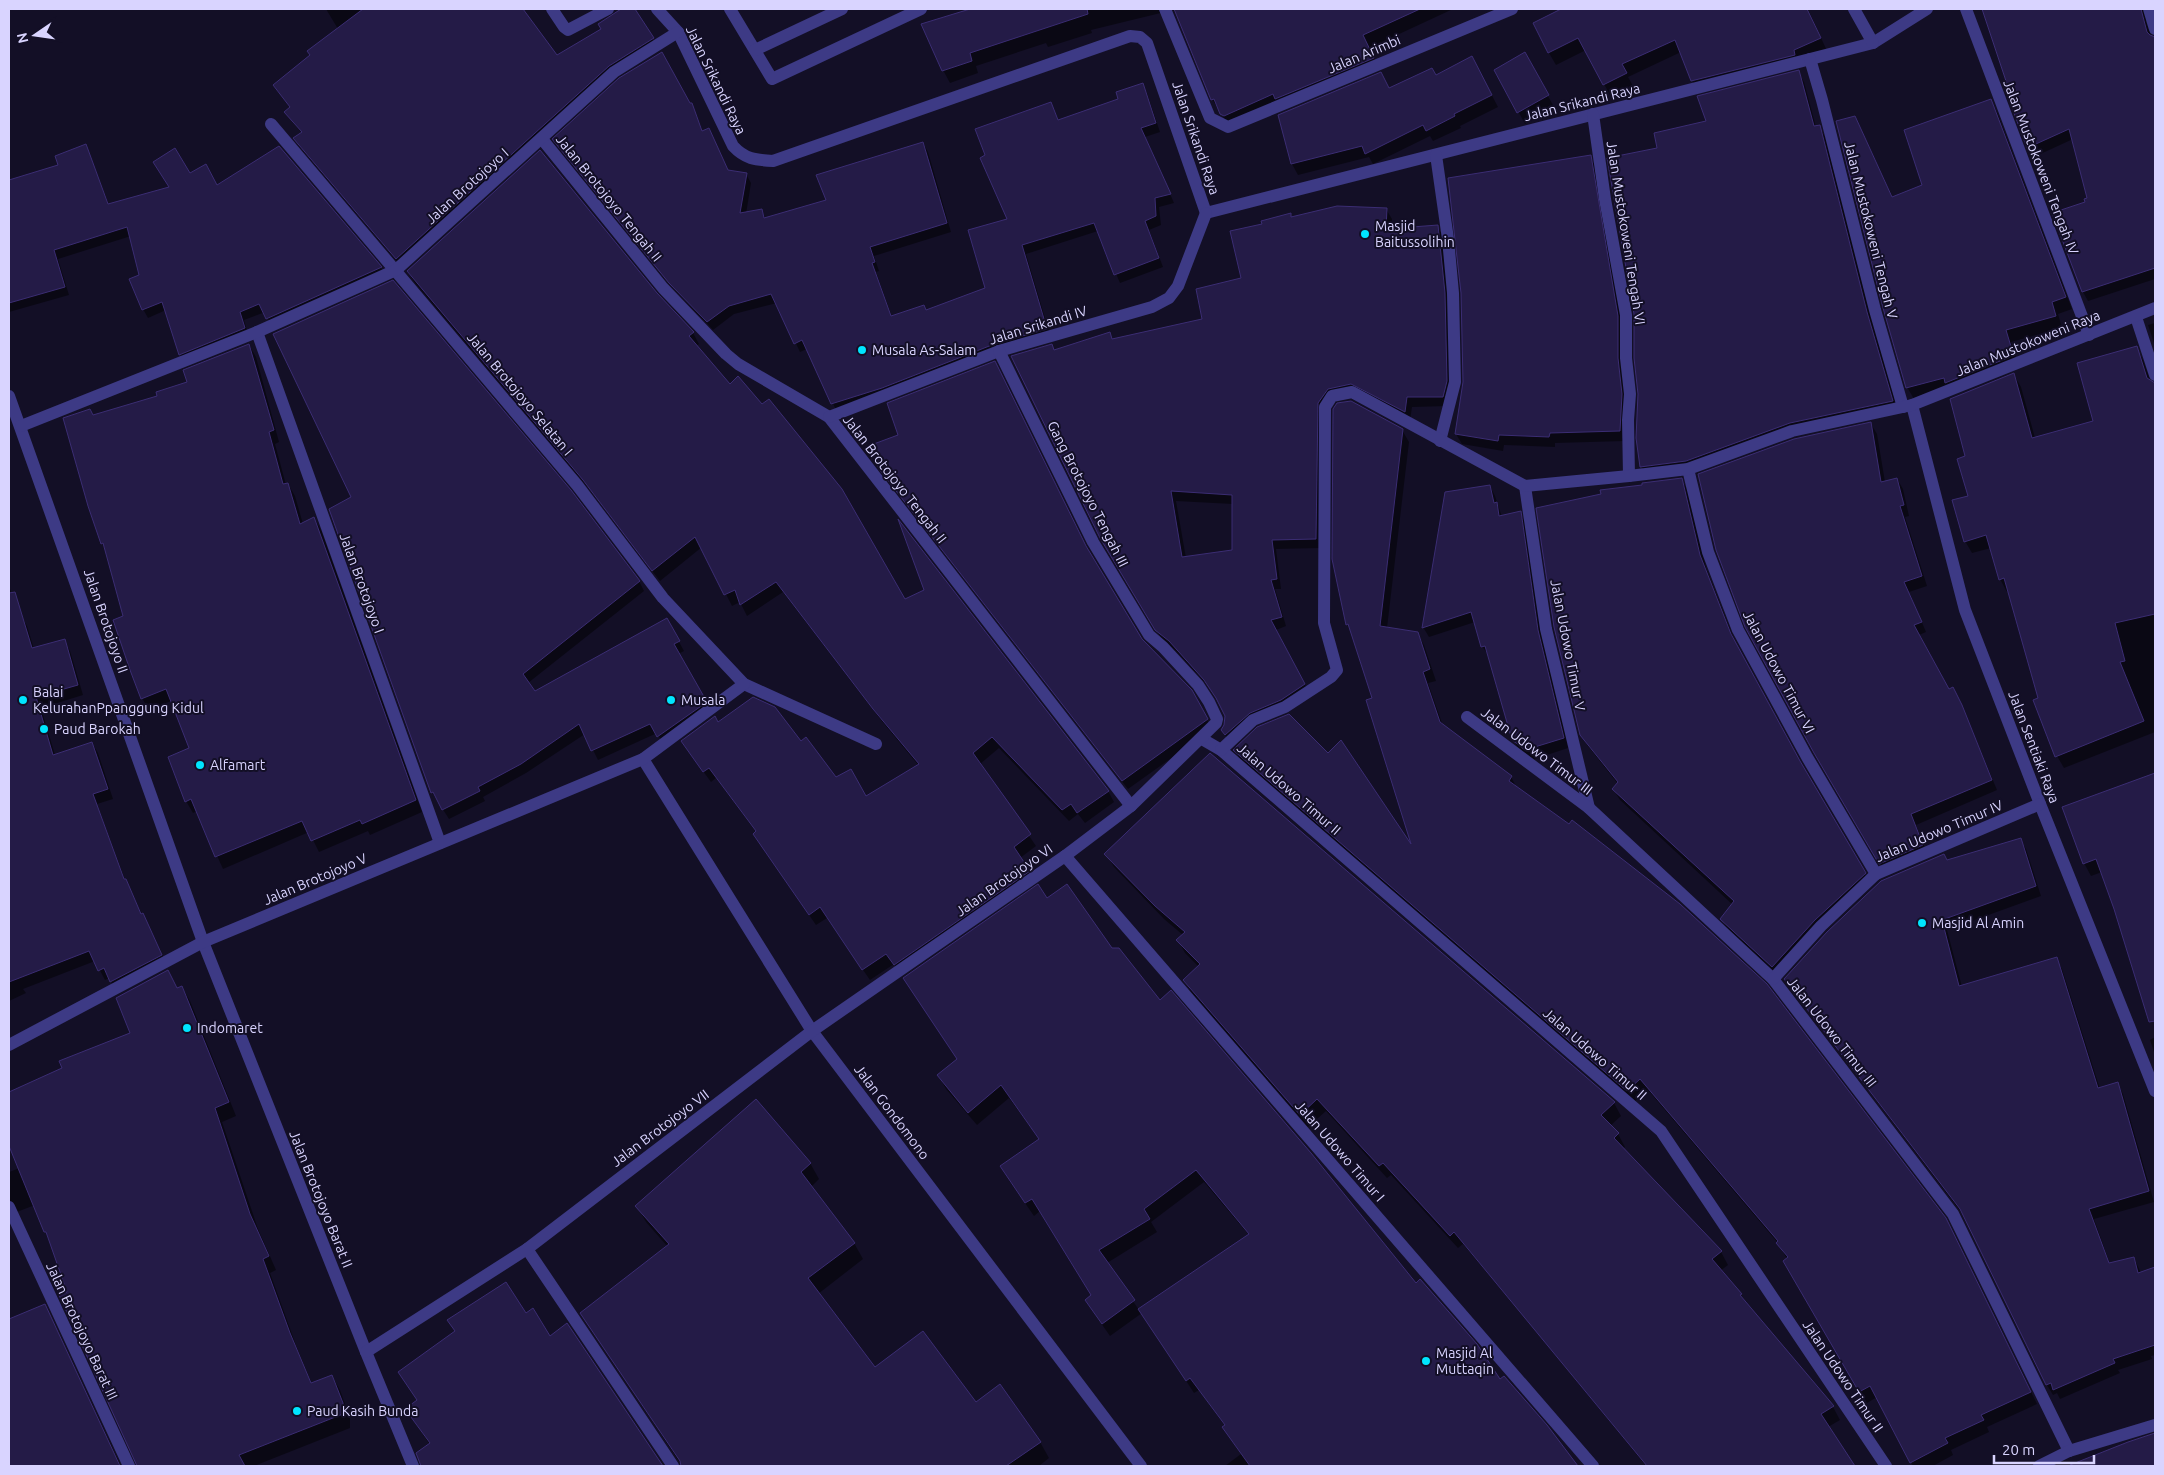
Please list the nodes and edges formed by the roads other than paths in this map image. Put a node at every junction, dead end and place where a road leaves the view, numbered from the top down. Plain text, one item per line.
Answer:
1 (552, 9) edge
2 (608, 9) edge
3 (657, 9) edge
4 (730, 9) edge
5 (842, 9) edge
6 (922, 9) edge
7 (1165, 9) edge
8 (1512, 9) edge
9 (1854, 9) edge
10 (1927, 9) edge
11 (1966, 9) edge
12 (2150, 9) edge
13 (2155, 29) edge
14 (678, 32) junction
15 (1873, 44) junction
16 (755, 50) junction
17 (1810, 59) junction
18 (1593, 114) junction
19 (271, 124) dead end
20 (542, 139) junction
21 (1436, 155) junction
22 (1206, 213) junction
23 (396, 270) junction
24 (2155, 308) edge
25 (2136, 317) junction
26 (257, 332) junction
27 (2089, 335) junction
28 (999, 351) junction
29 (2155, 375) edge
30 (9, 396) edge
31 (1908, 406) junction
32 (829, 417) junction
33 (21, 426) junction
34 (1440, 441) junction
35 (1688, 469) junction
36 (1629, 476) junction
37 (1525, 486) junction
38 (744, 684) junction
39 (1467, 717) dead end
40 (1202, 739) junction
41 (876, 744) dead end
42 (1221, 750) junction
43 (643, 759) junction
44 (2040, 804) junction
45 (1131, 806) junction
46 (1589, 808) junction
47 (440, 843) junction
48 (1065, 856) junction
49 (1876, 874) junction
50 (203, 942) junction
51 (1773, 979) junction
52 (812, 1031) junction
53 (9, 1046) edge
54 (2155, 1091) edge
55 (9, 1207) edge
56 (528, 1249) junction
57 (366, 1352) junction
58 (2155, 1426) edge
59 (2069, 1451) junction
60 (129, 1466) edge
61 (413, 1466) edge
62 (673, 1466) edge
63 (1141, 1466) edge
64 (1593, 1466) edge
65 (1886, 1466) edge
66 (2039, 1466) edge

1 - 2 street
3 - 14 street, Jalan Srikandi Raya
4 - 16 street
5 - 16 street
6 - 16 street
7 - 8 street, Jalan Arimbi
9 - 15 street
10 - 15 street, Jalan Srikandi Raya
11 - 27 street, Jalan Mustokoweni Tengah IV
12 - 13 street
14 - 20 street, Jalan Brotojoyo I
14 - 22 street, Jalan Srikandi Raya
15 - 17 street, Jalan Srikandi Raya
17 - 18 street, Jalan Srikandi Raya
17 - 31 street, Jalan Mustokoweni Tengah V
18 - 21 street, Jalan Srikandi Raya
18 - 36 street, Jalan Mustokoweni Tengah VI
19 - 23 street, Jalan Brotojoyo Selatan I
20 - 23 street, Jalan Brotojoyo I
20 - 32 street, Jalan Brotojoyo Tengah II
21 - 22 street, Jalan Srikandi Raya
21 - 34 street
22 - 28 street, Jalan Srikandi IV
23 - 26 street, Jalan Brotojoyo I
23 - 38 street, Jalan Brotojoyo Selatan I
24 - 25 street, Jalan Mustokoweni Raya
25 - 27 street, Jalan Mustokoweni Raya
25 - 29 street
26 - 33 street, Jalan Brotojoyo I
26 - 47 street, Jalan Brotojoyo I
27 - 31 street, Jalan Mustokoweni Raya
28 - 32 street, Jalan Srikandi IV
28 - 40 street, Gang Brotojoyo Tengah III
30 - 33 street, Jalan Brotojoyo II
31 - 35 street, Jalan Mustokoweni Raya
31 - 44 street, Jalan Sentiaki Raya
32 - 45 street, Jalan Brotojoyo Tengah II
33 - 50 street, Jalan Brotojoyo II
34 - 37 street
34 - 42 street
35 - 36 street, Jalan Mustokoweni Raya
35 - 49 street, Jalan Udowo Timur VI
36 - 37 street, Jalan Mustokoweni Raya
37 - 46 street, Jalan Udowo Timur V
38 - 41 street
38 - 43 street, Jalan Brotojoyo V
39 - 46 street, Jalan Udowo Timur III
40 - 42 street, Jalan Udowo Timur II
40 - 45 street, Jalan Brotojoyo VI
42 - 65 street, Jalan Udowo Timur II
43 - 47 street, Jalan Brotojoyo V
43 - 52 street, Jalan Gondomono
44 - 49 street, Jalan Udowo Timur IV
44 - 54 street, Jalan Sentiaki Raya
45 - 48 street, Jalan Brotojoyo VI
46 - 51 street, Jalan Udowo Timur III
47 - 50 street, Jalan Brotojoyo V
48 - 52 street, Jalan Brotojoyo VI
48 - 64 street, Jalan Udowo Timur I
49 - 51 street, Jalan Udowo Timur IV
50 - 53 street, Jalan Brotojoyo V
50 - 57 street, Jalan Brotojoyo Barat II
51 - 59 street, Jalan Udowo Timur III
52 - 56 street, Jalan Brotojoyo VII
52 - 63 street, Jalan Gondomono
55 - 60 street, Jalan Brotojoyo Barat III
56 - 57 street, Jalan Brotojoyo VII
56 - 62 street
57 - 61 street, Jalan Brotojoyo Barat II
58 - 59 street
59 - 66 street

